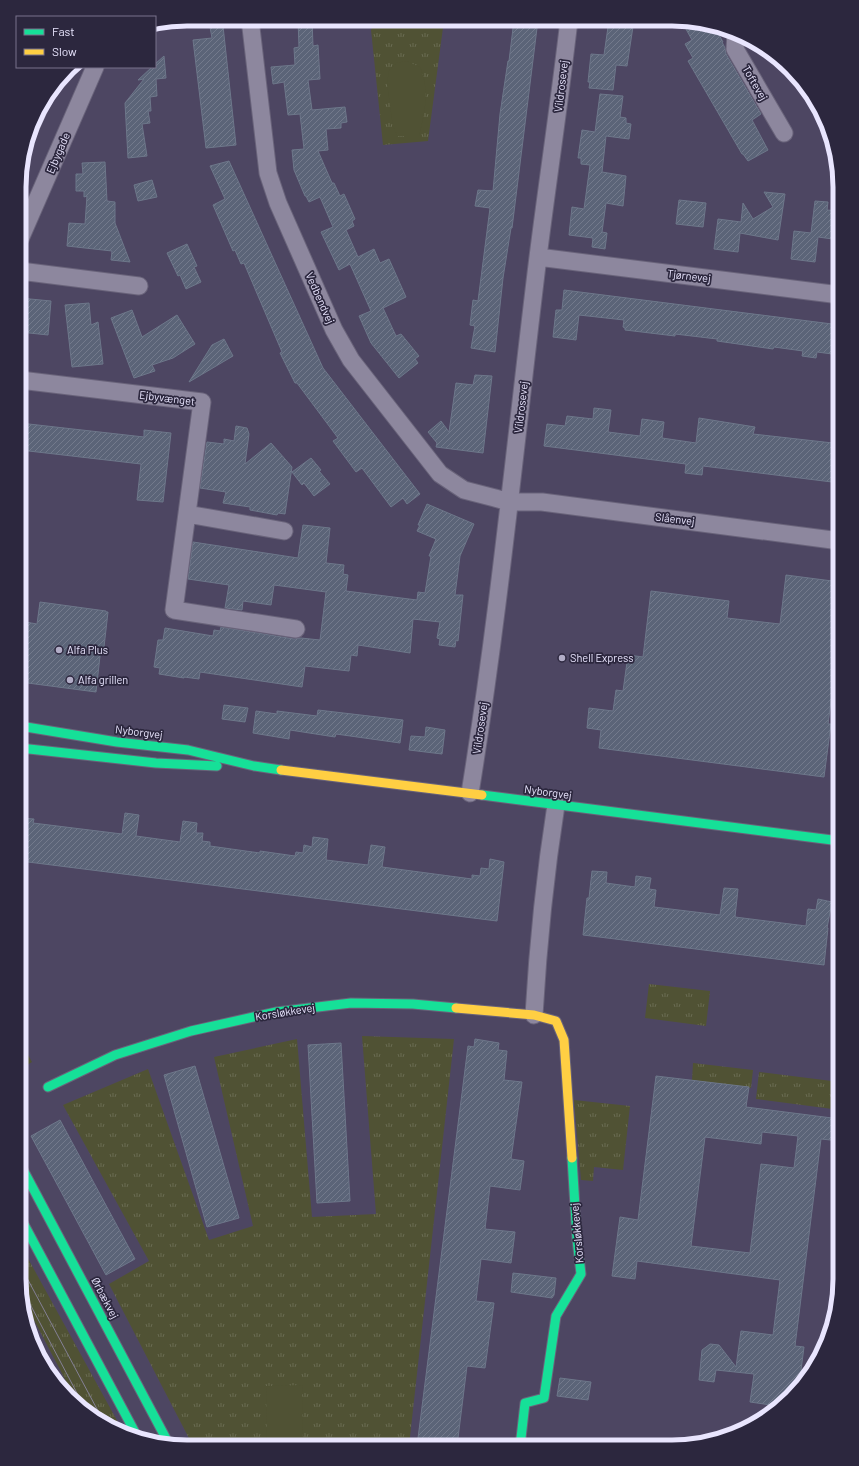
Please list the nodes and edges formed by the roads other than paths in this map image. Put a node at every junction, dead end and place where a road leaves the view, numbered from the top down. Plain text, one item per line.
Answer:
1 (251, 26) edge
2 (568, 26) edge
3 (736, 39) edge
4 (95, 68) edge
5 (784, 133) dead end
6 (26, 225) edge
7 (538, 257) junction
8 (26, 272) edge
9 (139, 286) dead end
10 (833, 294) edge
11 (26, 381) edge
12 (509, 502) junction
13 (187, 514) junction
14 (284, 531) dead end
15 (833, 540) edge
16 (296, 629) dead end
17 (26, 727) edge
18 (42, 739) dead end
19 (117, 742) junction
20 (26, 749) edge
21 (254, 766) junction
22 (470, 794) junction
23 (556, 805) junction
24 (833, 840) edge
25 (534, 1015) junction
26 (48, 1087) dead end
27 (26, 1175) edge
28 (26, 1228) edge
29 (134, 1430) edge
30 (166, 1439) edge
31 (521, 1440) edge

1 - 12 street, Vedbendvej
2 - 7 street, Vildrosevej
3 - 5 street, Toftevej
4 - 6 street, Ejbygade
7 - 10 street, Tjørnevej
7 - 12 street, Vildrosevej
8 - 9 street
11 - 13 street, Ejbyvænget
12 - 15 street, Slåenvej
12 - 22 street, Vildrosevej
13 - 14 street
13 - 16 street, Ejbyvænget
17 - 19 street, Nyborgvej
18 - 19 street
19 - 21 street, Nyborgvej
20 - 21 street, Nyborgvej
21 - 22 street, Nyborgvej
22 - 23 street, Nyborgvej
23 - 24 street, Nyborgvej
23 - 25 street
25 - 26 street, Korsløkkevej
25 - 31 street, Korsløkkevej
27 - 30 street, Ørbækvej
28 - 29 street

